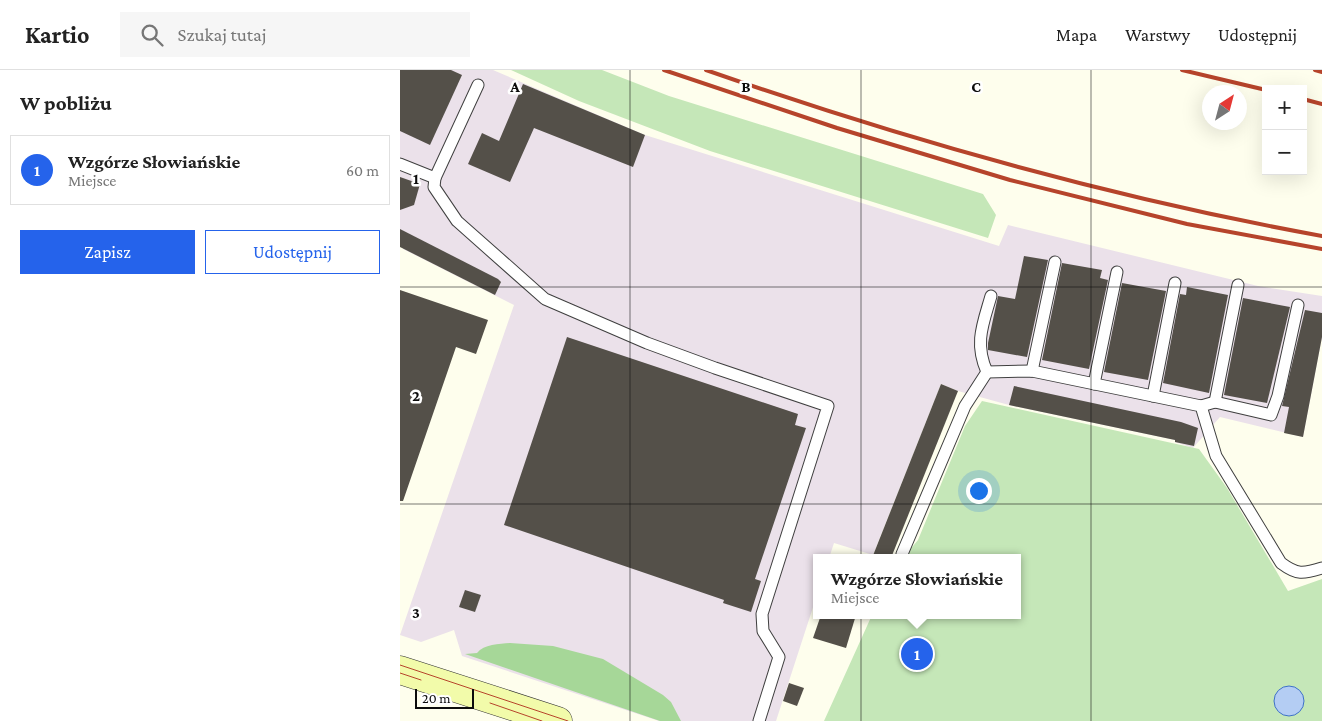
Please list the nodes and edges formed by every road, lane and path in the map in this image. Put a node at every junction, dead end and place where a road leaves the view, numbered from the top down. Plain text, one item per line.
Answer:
1 (478, 86) dead end
2 (400, 164) edge
3 (435, 178) junction
4 (1054, 262) dead end
5 (1116, 272) dead end
6 (1175, 283) dead end
7 (1238, 285) dead end
8 (991, 296) dead end
9 (1298, 305) dead end
10 (1032, 371) junction
11 (987, 372) junction
12 (1094, 384) junction
13 (1153, 396) junction
14 (1215, 402) junction
15 (1201, 406) junction
16 (902, 554) dead end
17 (1322, 568) edge
18 (400, 670) edge
19 (558, 721) edge
20 (759, 721) edge

1 - 3 lane
2 - 3 lane
3 - 20 lane
4 - 10 lane
5 - 12 lane
6 - 13 lane
7 - 14 lane
8 - 11 lane
9 - 14 lane
10 - 11 lane
10 - 12 lane
11 - 16 lane
12 - 13 lane
13 - 15 lane
14 - 15 lane
15 - 17 lane
18 - 19 street

